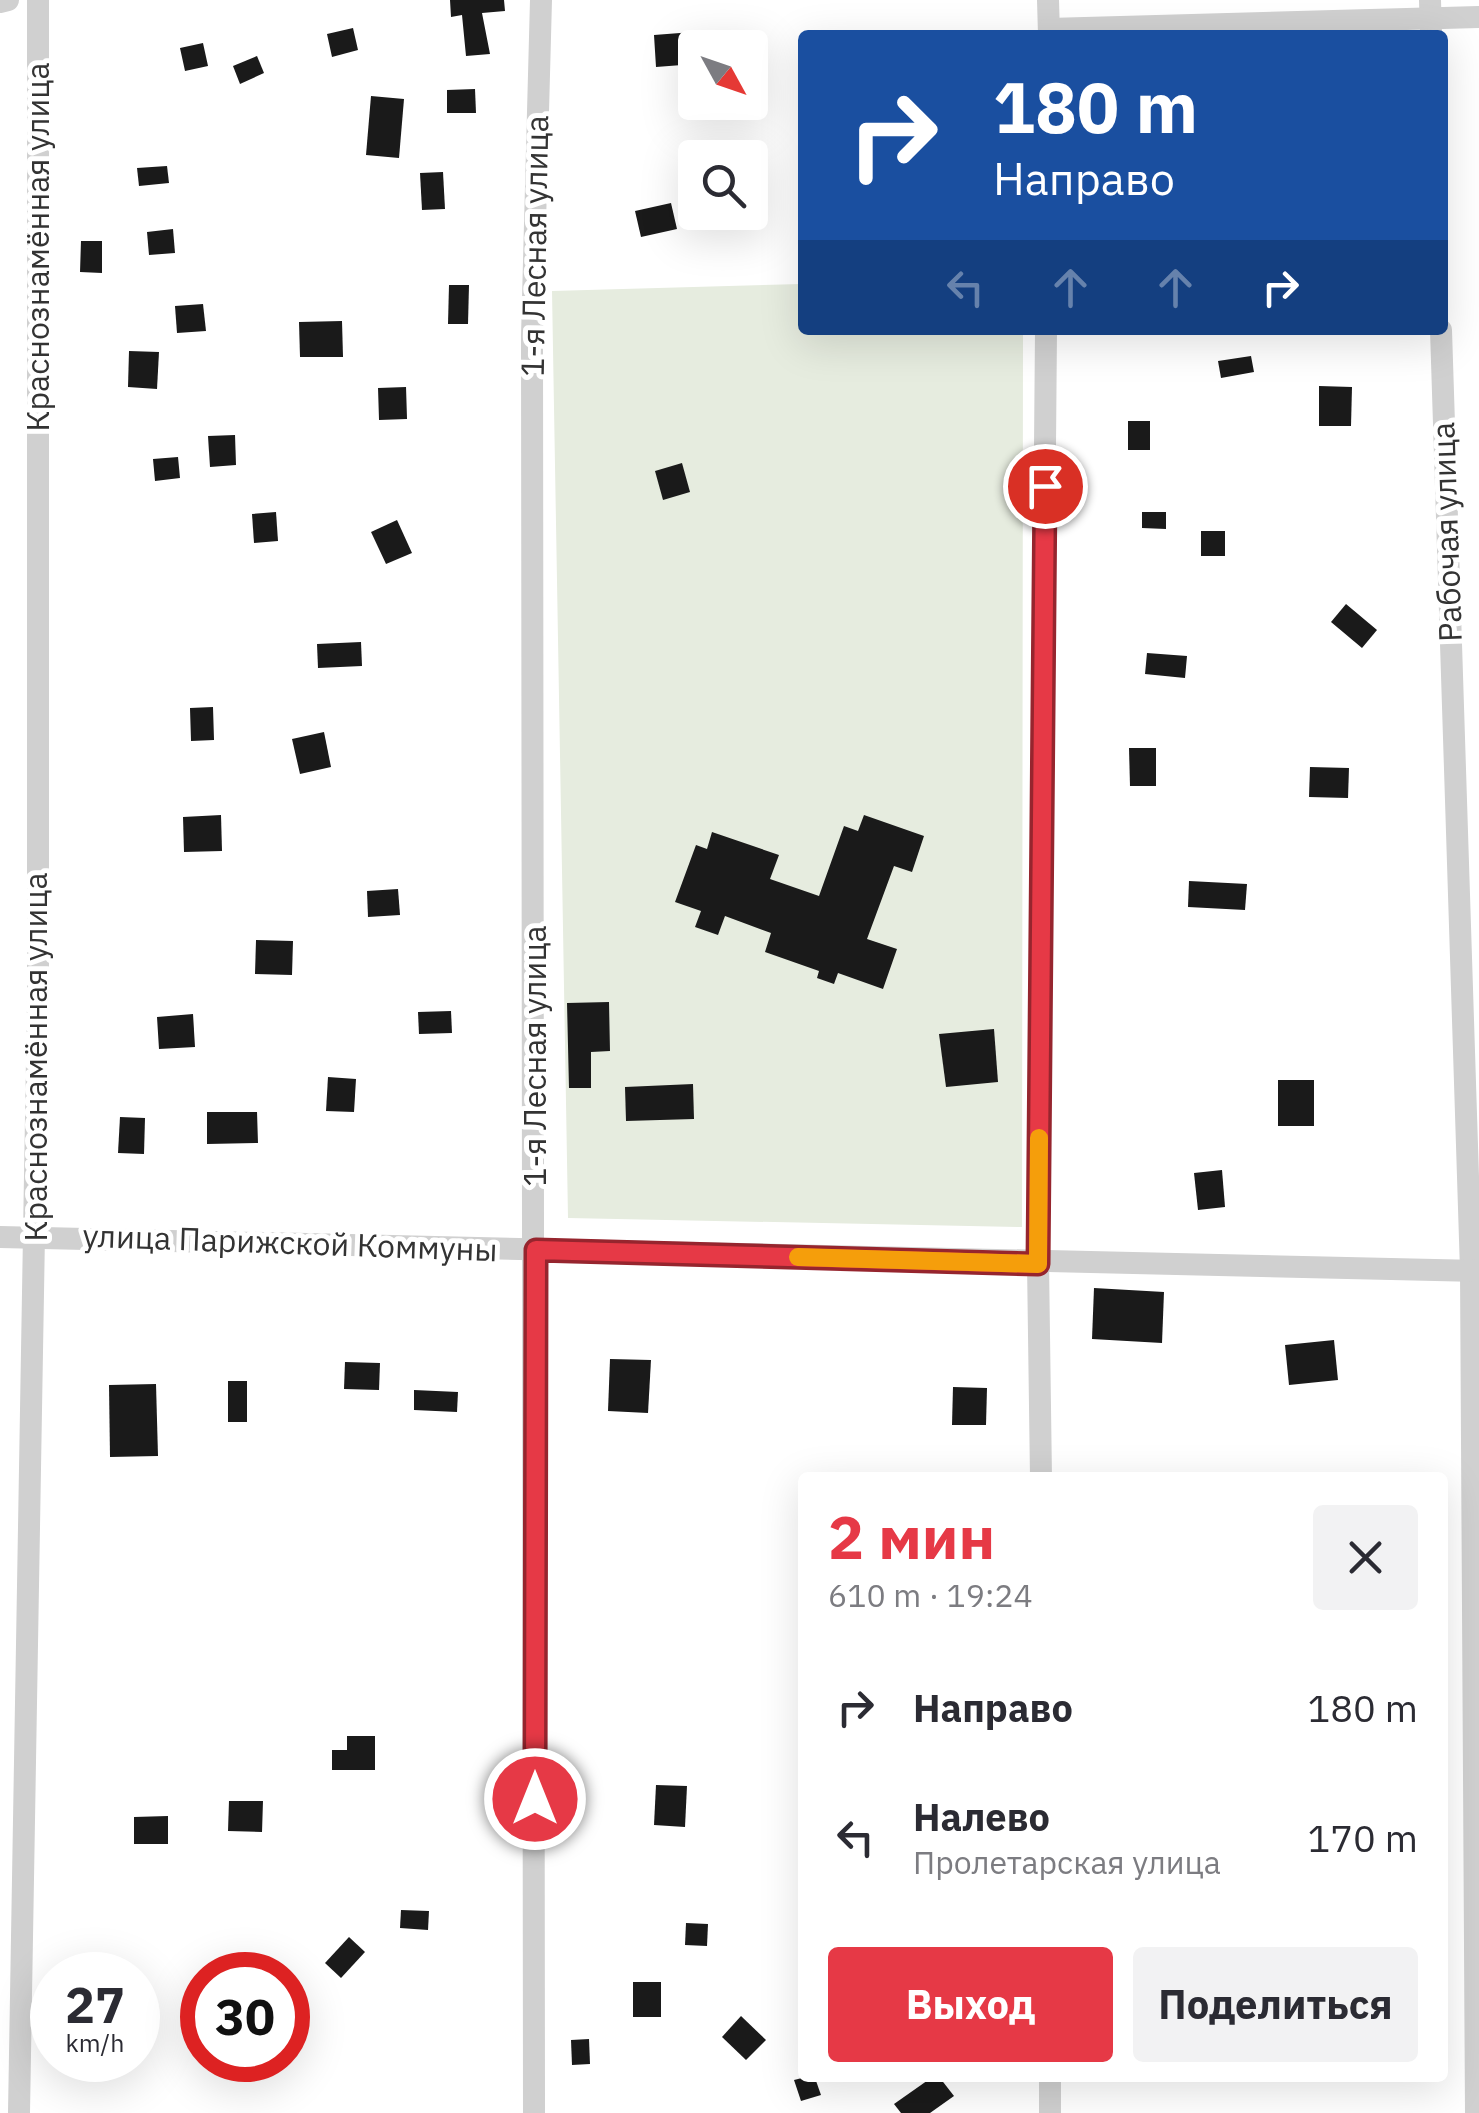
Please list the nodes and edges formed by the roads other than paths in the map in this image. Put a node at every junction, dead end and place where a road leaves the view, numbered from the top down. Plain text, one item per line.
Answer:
1 (8, 0) edge
2 (38, 0) edge
3 (541, 0) edge
4 (1048, 0) edge
5 (0, 2) edge
6 (1431, 18) edge
7 (1479, 18) edge
8 (1049, 30) edge
9 (1104, 30) edge
10 (1046, 335) edge
11 (1440, 335) edge
12 (35, 1236) junction
13 (0, 1237) edge
14 (536, 1250) junction
15 (1038, 1264) junction
16 (1475, 1271) edge
17 (1041, 1472) edge
18 (1050, 2082) edge
19 (19, 2113) edge
20 (534, 2113) edge
21 (1050, 2113) edge
22 (1476, 2113) edge

1 - 5 street
2 - 12 street, Краснознамённая улица
3 - 14 street, 1-я Лесная улица
4 - 8 street
6 - 7 street
6 - 9 street
10 - 15 street
11 - 16 street, Рабочая улица
12 - 13 street, улица Парижской Коммуны
12 - 14 street, улица Парижской Коммуны
12 - 19 street, Краснознамённая улица
14 - 15 street, улица Парижской Коммуны
14 - 20 street, 1-я Лесная улица
15 - 16 street, улица Парижской Коммуны
15 - 17 street
16 - 22 street, Рабочая улица
18 - 21 street

